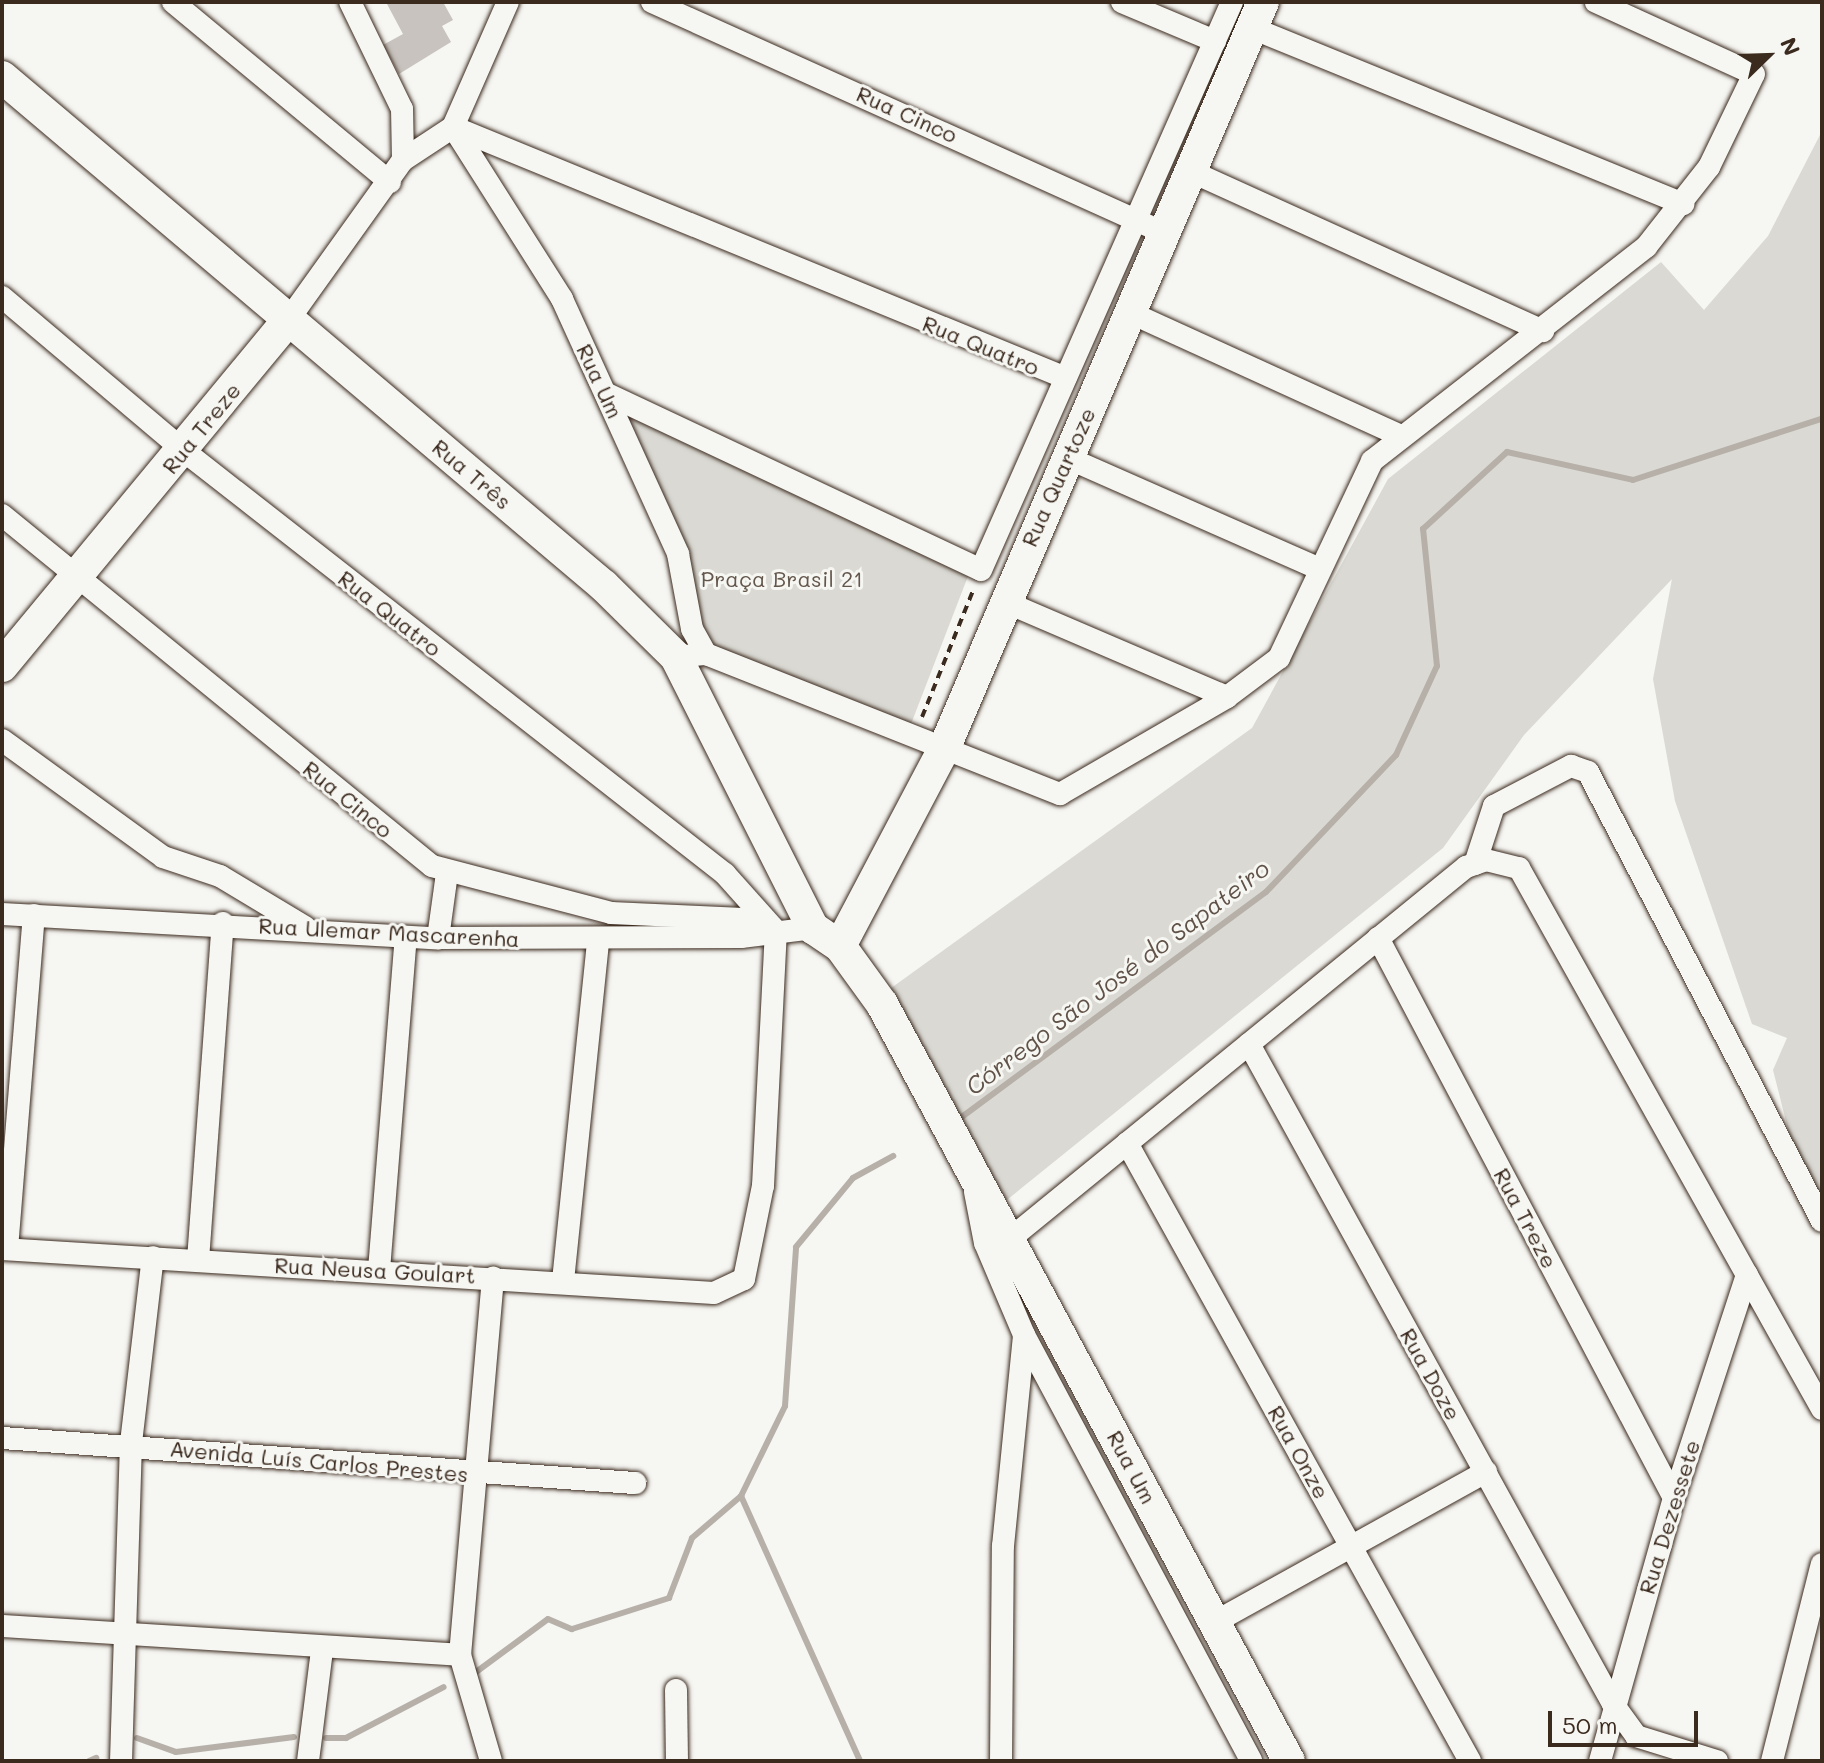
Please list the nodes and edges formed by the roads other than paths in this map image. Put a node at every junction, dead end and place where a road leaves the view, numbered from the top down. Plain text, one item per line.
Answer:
1 (173, 2) edge
2 (350, 2) edge
3 (508, 2) edge
4 (652, 2) edge
5 (1122, 2) edge
6 (1232, 2) edge
7 (1596, 2) edge
8 (1258, 15) edge
9 (1215, 41) junction
10 (2, 77) edge
11 (453, 127) junction
12 (403, 160) junction
13 (1188, 170) junction
14 (390, 182) junction
15 (1683, 204) junction
16 (1149, 226) junction
17 (2, 297) edge
18 (1129, 312) junction
19 (289, 319) junction
20 (1543, 331) junction
21 (1100, 341) junction
22 (1066, 378) junction
23 (607, 394) junction
24 (1054, 405) junction
25 (1399, 435) junction
26 (1072, 448) junction
27 (184, 451) junction
28 (2, 515) edge
29 (1320, 569) junction
30 (76, 577) junction
31 (1003, 601) junction
32 (691, 656) junction
33 (2, 666) edge
34 (1227, 697) junction
35 (2, 740) edge
36 (929, 743) junction
37 (1475, 864) junction
38 (447, 873) junction
39 (2, 914) edge
40 (34, 915) junction
41 (223, 923) junction
42 (771, 925) junction
43 (813, 928) junction
44 (311, 930) junction
45 (406, 938) junction
46 (438, 938) junction
47 (1378, 938) junction
48 (598, 940) junction
49 (840, 946) junction
50 (1249, 1044) junction
51 (1127, 1143) junction
52 (971, 1175) junction
53 (1822, 1221) edge
54 (1011, 1238) junction
55 (4, 1249) edge
56 (153, 1257) junction
57 (198, 1260) junction
58 (379, 1270) junction
59 (1747, 1275) junction
60 (493, 1277) junction
61 (563, 1281) junction
62 (1024, 1335) junction
63 (1822, 1409) edge
64 (2, 1438) edge
65 (131, 1443) junction
66 (1486, 1472) junction
67 (473, 1476) junction
68 (635, 1483) dead end
69 (1674, 1498) junction
70 (1352, 1546) junction
71 (1822, 1564) edge
72 (1215, 1622) junction
73 (2, 1626) edge
74 (121, 1632) junction
75 (322, 1650) junction
76 (460, 1655) junction
77 (676, 1690) dead end
78 (1613, 1704) junction
79 (121, 1761) edge
80 (308, 1761) edge
81 (491, 1761) edge
82 (677, 1761) edge
83 (1001, 1761) edge
84 (1251, 1761) edge
85 (1289, 1761) edge
86 (1470, 1761) edge
87 (1600, 1761) edge
88 (1717, 1761) edge
89 (1772, 1761) edge

1 - 14 street
2 - 12 street
3 - 11 street
4 - 16 street, Rua Cinco
5 - 9 street
6 - 9 street, Rua Quartoze
7 - 15 street
8 - 13 street, Rua Quartoze
8 - 15 street
9 - 16 street, Rua Quartoze
10 - 19 street, Rua Três
11 - 12 street
11 - 22 street, Rua Quatro
11 - 23 street, Rua Um
12 - 14 street
13 - 16 street, Rua Quartoze
13 - 20 street
14 - 19 street, Rua Treze
15 - 20 street
16 - 18 street, Rua Quartoze
16 - 21 street, Rua Quartoze
17 - 27 street, Rua Quatro
18 - 21 street, Rua Quartoze
18 - 25 street
19 - 27 street, Rua Treze
19 - 32 street, Rua Três
20 - 25 street
21 - 22 street, Rua Quartoze
21 - 26 street, Rua Quartoze
22 - 24 street, Rua Quartoze
23 - 24 street, Rua Quartoze
23 - 32 street, Rua Um
24 - 26 street
25 - 29 street
26 - 29 street
26 - 31 street, Rua Quartoze
27 - 30 street, Rua Treze
27 - 42 street, Rua Quatro
28 - 30 street, Rua Cinco
29 - 34 street
30 - 33 street, Rua Treze
30 - 38 street, Rua Cinco
31 - 34 street
31 - 36 street, Rua Quartoze
32 - 36 street
32 - 43 street, Rua Três
34 - 36 street
35 - 44 street
36 - 49 street, Rua Quartoze
37 - 47 street
37 - 53 street
37 - 59 street
38 - 42 street, Rua Cinco
38 - 46 street
39 - 40 street, Rua Ulemar Mascarenha
40 - 41 street, Rua Ulemar Mascarenha
40 - 55 street
41 - 44 street, Rua Ulemar Mascarenha
41 - 57 street
42 - 43 street
42 - 48 street, Rua Ulemar Mascarenha
42 - 61 street, Rua Neusa Goulart
43 - 49 street, Rua Um
44 - 45 street, Rua Ulemar Mascarenha
45 - 46 street, Rua Ulemar Mascarenha
45 - 58 street
46 - 48 street, Rua Ulemar Mascarenha
47 - 50 street
47 - 69 street, Rua Treze
48 - 61 street
49 - 52 street, Rua Um
50 - 51 street
50 - 66 street, Rua Doze
51 - 54 street
51 - 70 street, Rua Onze
52 - 54 street, Rua Um
52 - 62 street, Rua Um
54 - 72 street, Rua Um
55 - 56 street, Rua Neusa Goulart
56 - 57 street, Rua Neusa Goulart
56 - 65 street
57 - 58 street, Rua Neusa Goulart
58 - 60 street, Rua Neusa Goulart
59 - 63 street
59 - 69 street, Rua Dezessete
60 - 61 street, Rua Neusa Goulart
60 - 67 street
62 - 83 street
62 - 84 street, Rua Um
64 - 65 street, Avenida Luís Carlos Prestes
65 - 67 street, Avenida Luís Carlos Prestes
65 - 74 street
66 - 70 street
66 - 78 street, Rua Doze
67 - 68 street, Avenida Luís Carlos Prestes
67 - 76 street
69 - 78 street, Rua Dezessete
70 - 72 street
70 - 86 street, Rua Onze
71 - 89 street
72 - 85 street, Rua Um
73 - 74 street
74 - 75 street
74 - 79 street
75 - 76 street
75 - 80 street
76 - 81 street
77 - 82 street
78 - 87 street, Rua Dezessete
78 - 88 street, Rua Doze

